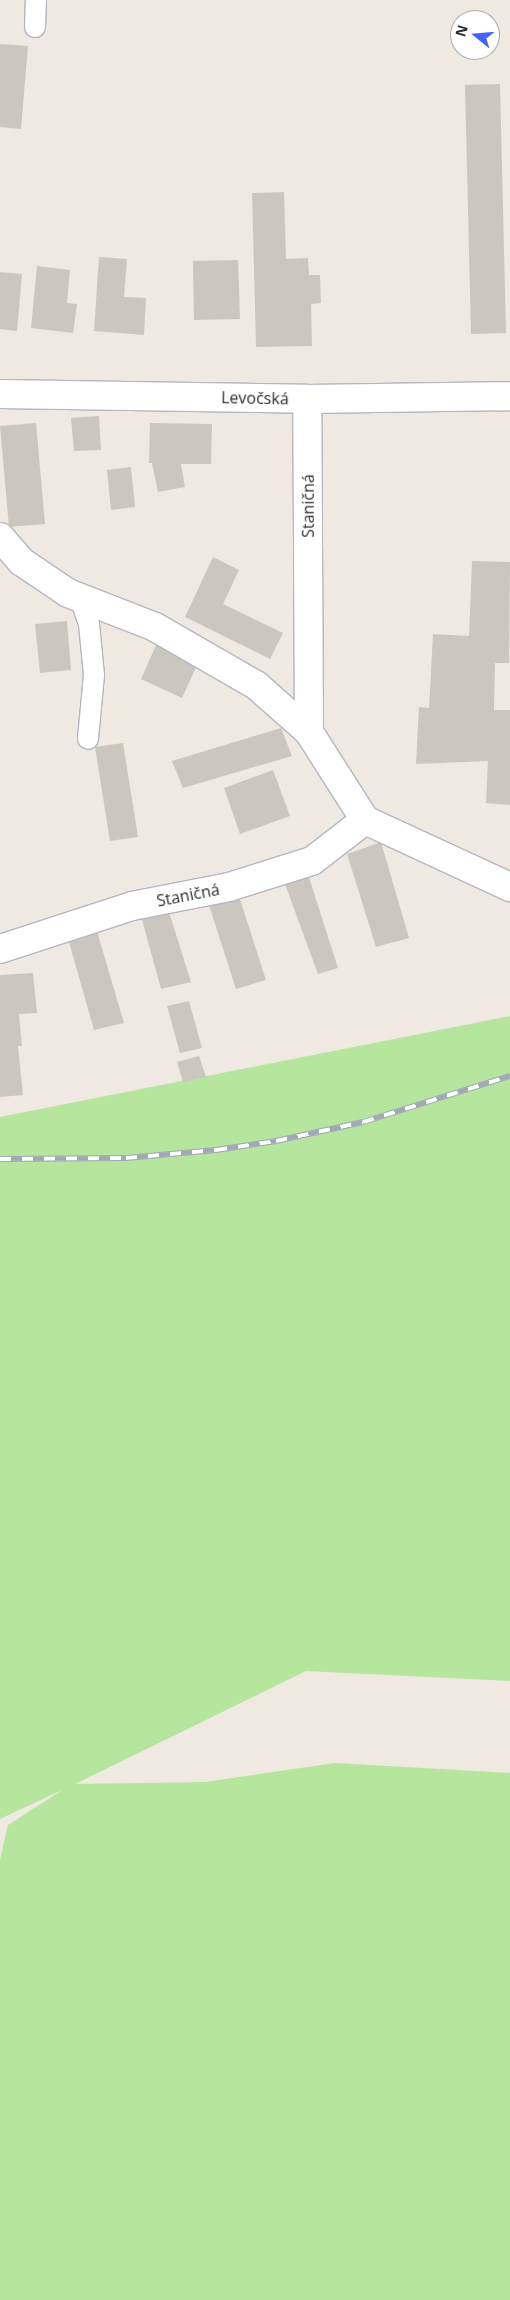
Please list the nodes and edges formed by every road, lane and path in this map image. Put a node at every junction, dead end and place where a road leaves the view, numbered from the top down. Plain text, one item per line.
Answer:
1 (36, 0) edge
2 (35, 27) dead end
3 (0, 394) edge
4 (510, 396) edge
5 (307, 399) junction
6 (0, 537) edge
7 (80, 598) junction
8 (309, 732) junction
9 (88, 739) dead end
10 (365, 820) junction
11 (510, 887) edge
12 (0, 949) edge

1 - 2 lane
3 - 5 street, Levočská
4 - 5 street, Levočská
5 - 8 street, Staničná
6 - 7 street
7 - 8 street
7 - 9 lane
8 - 10 street
10 - 11 street
10 - 12 street, Staničná

